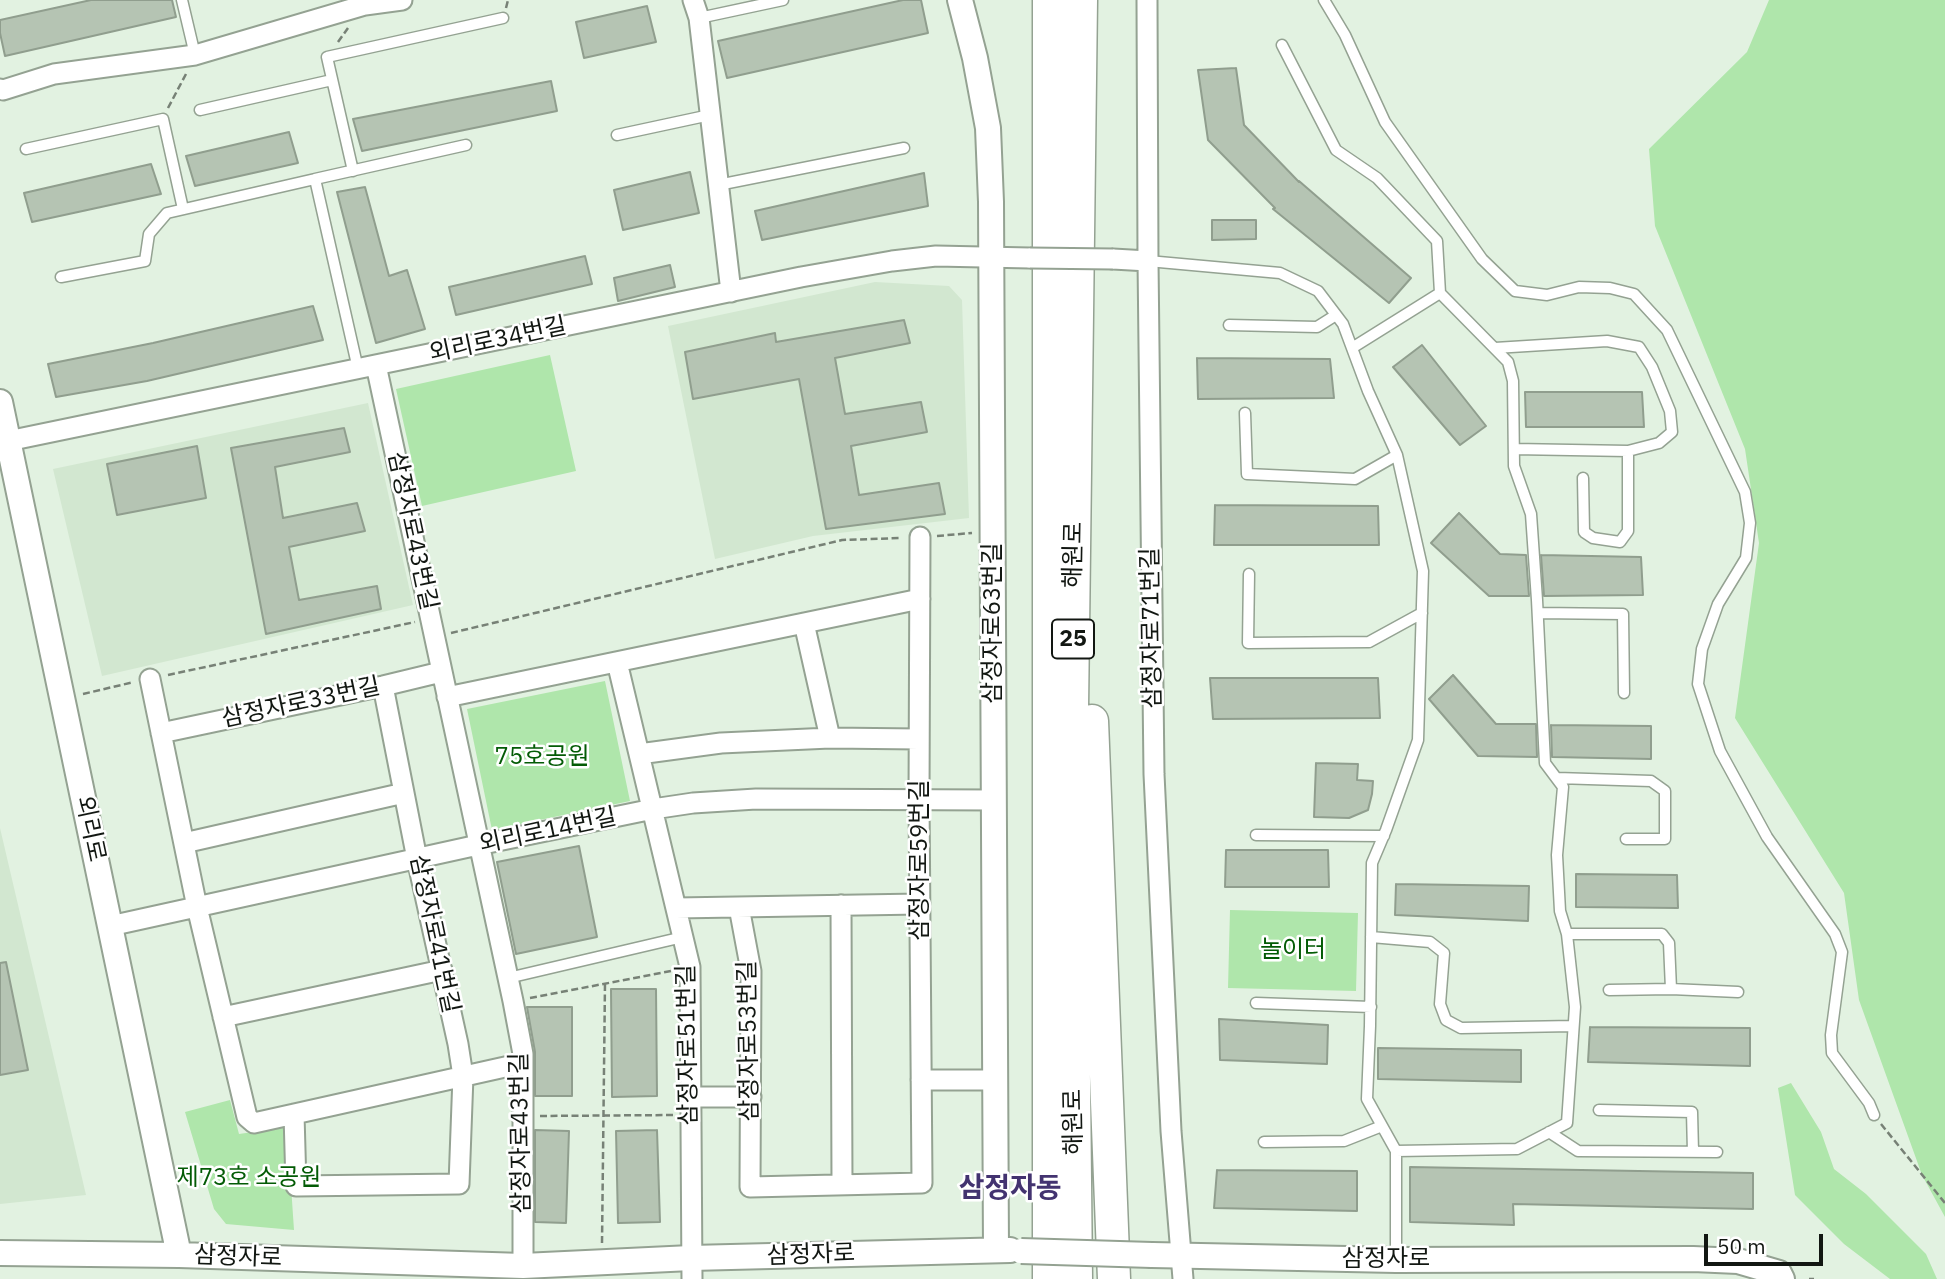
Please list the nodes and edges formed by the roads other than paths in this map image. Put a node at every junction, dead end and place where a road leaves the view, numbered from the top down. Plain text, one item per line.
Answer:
1 (182, 0) edge
2 (402, 0) edge
3 (783, 0) edge
4 (960, 0) edge
5 (1049, 0) edge
6 (1081, 0) edge
7 (1147, 0) edge
8 (1324, 0) edge
9 (364, 3) edge
10 (696, 9) edge
11 (503, 18) dead end
12 (1282, 45) dead end
13 (195, 55) junction
14 (332, 80) junction
15 (0, 89) edge
16 (200, 110) dead end
17 (710, 115) junction
18 (617, 135) dead end
19 (466, 145) dead end
20 (904, 148) dead end
21 (26, 149) dead end
22 (353, 171) junction
23 (315, 179) junction
24 (718, 185) junction
25 (183, 209) junction
26 (991, 257) junction
27 (1148, 261) junction
28 (61, 277) dead end
29 (731, 292) junction
30 (1440, 293) junction
31 (1336, 314) junction
32 (1228, 325) dead end
33 (1352, 348) junction
34 (1494, 348) junction
35 (367, 367) junction
36 (0, 402) edge
37 (1245, 413) dead end
38 (8, 441) junction
39 (1514, 449) junction
40 (1628, 451) junction
41 (1398, 454) junction
42 (1583, 478) dead end
43 (920, 537) dead end
44 (1248, 574) dead end
45 (920, 600) junction
46 (1074, 602) junction
47 (1422, 613) junction
48 (1538, 613) junction
49 (804, 623) junction
50 (617, 662) junction
51 (441, 672) junction
52 (150, 679) road end
53 (383, 686) junction
54 (1624, 693) dead end
55 (447, 697) junction
56 (161, 733) junction
57 (830, 738) junction
58 (919, 740) junction
59 (639, 754) junction
60 (1556, 778) junction
61 (404, 793) junction
62 (919, 799) junction
63 (994, 800) junction
64 (653, 809) junction
65 (1256, 835) dead end
66 (1384, 836) junction
67 (1626, 839) dead end
68 (184, 843) junction
69 (478, 845) junction
70 (417, 859) junction
71 (920, 904) junction
72 (841, 905) junction
73 (739, 906) junction
74 (197, 907) junction
75 (676, 908) junction
76 (110, 926) junction
77 (1567, 934) junction
78 (683, 937) junction
79 (1371, 937) junction
80 (442, 970) junction
81 (508, 978) junction
82 (1671, 989) junction
83 (1609, 990) dead end
84 (1738, 992) dead end
85 (1256, 1003) dead end
86 (1371, 1007) junction
87 (223, 1017) junction
88 (1573, 1026) junction
89 (523, 1063) junction
90 (463, 1076) junction
91 (921, 1080) junction
92 (995, 1080) junction
93 (751, 1097) junction
94 (690, 1106) junction
95 (1599, 1110) dead end
96 (294, 1114) junction
97 (1874, 1115) road end
98 (1382, 1126) junction
99 (1549, 1132) junction
100 (1264, 1142) dead end
101 (1396, 1151) junction
102 (1693, 1152) junction
103 (1717, 1152) dead end
104 (922, 1184) joint
105 (842, 1185) junction
106 (996, 1249) junction
107 (0, 1253) edge
108 (179, 1255) junction
109 (1396, 1260) junction
110 (523, 1266) junction
111 (1183, 1268) edge
112 (692, 1269) edge
113 (1049, 1279) edge
114 (1076, 1279) edge
115 (1114, 1279) edge
116 (1782, 1279) edge

1 - 13 lane
2 - 9 street
3 - 10 lane
4 - 26 street, 삼정자로63번길
5 - 113 highway, 해원로 / 25
6 - 46 highway, 해원로 / 25
7 - 27 street, 삼정자로71번길
8 - 97 lane
9 - 13 street
10 - 17 street
11 - 14 lane
12 - 30 lane
13 - 15 street
14 - 16 lane
14 - 22 lane
17 - 18 lane
17 - 24 street
19 - 22 lane
20 - 24 lane
21 - 25 lane
22 - 23 lane
23 - 25 lane
23 - 35 lane
24 - 29 street
25 - 28 lane
26 - 27 street, 외리로34번길, bridge
26 - 29 street, 외리로34번길
26 - 63 street, 삼정자로63번길
27 - 31 lane
27 - 111 street, 삼정자로71번길
29 - 35 street, 외리로34번길
30 - 33 lane
30 - 34 lane
31 - 32 lane
31 - 33 lane
33 - 41 lane
34 - 39 lane
34 - 40 lane
35 - 38 street, 외리로34번길
35 - 51 street, 삼정자로43번길
36 - 38 street, 외리로
37 - 41 lane
38 - 76 street, 외리로
39 - 40 lane
39 - 48 lane
40 - 42 lane
41 - 47 lane
43 - 45 street, 삼정자로59번길
44 - 47 lane
45 - 49 street
45 - 58 street, 삼정자로59번길
46 - 114 highway, 해원로 / 25
46 - 115 highway
47 - 66 lane
48 - 54 lane
48 - 60 lane
49 - 50 street
49 - 57 street
50 - 55 street
50 - 59 street, 삼정자로51번길
51 - 53 street, 삼정자로33번길
51 - 55 street, 삼정자로43번길
52 - 56 street
53 - 56 street, 삼정자로33번길
53 - 61 street, 삼정자로41번길
55 - 69 street, 삼정자로43번길
56 - 68 street
57 - 58 street
57 - 59 street
58 - 62 street, 삼정자로59번길
59 - 64 street, 삼정자로51번길
60 - 67 lane
60 - 77 lane
61 - 68 street
61 - 70 street, 삼정자로41번길
62 - 63 street, 외리로14번길
62 - 64 street, 외리로14번길
62 - 71 street, 삼정자로59번길
63 - 92 street, 삼정자로63번길
64 - 69 street, 외리로14번길
64 - 75 street, 삼정자로51번길
65 - 66 lane
66 - 79 lane
68 - 74 street
69 - 70 street, 외리로14번길
69 - 81 street, 삼정자로43번길
70 - 74 street, 외리로14번길
70 - 80 street, 삼정자로41번길
71 - 72 street
71 - 91 street, 삼정자로59번길
72 - 73 street
72 - 105 street
73 - 75 street
73 - 93 street, 삼정자로53번길
74 - 76 street, 외리로14번길
74 - 87 street
75 - 78 street, 삼정자로51번길
76 - 108 street, 외리로
77 - 82 lane
77 - 88 lane
78 - 81 lane
78 - 94 street, 삼정자로51번길
79 - 86 lane
79 - 88 lane
80 - 87 street
80 - 90 street, 삼정자로41번길
81 - 89 street, 삼정자로43번길
82 - 83 lane
82 - 84 lane
85 - 86 lane
86 - 98 lane
87 - 96 street
88 - 99 lane
89 - 90 street
89 - 110 street, 삼정자로43번길
90 - 96 street
90 - 96 street, 삼정자로41번길
91 - 92 street
91 - 104 street, 삼정자로59번길
92 - 106 street, 삼정자로63번길
93 - 94 street
93 - 105 street, 삼정자로53번길
94 - 112 street, 삼정자로51번길
95 - 102 lane
98 - 100 lane
98 - 101 lane
99 - 101 lane
99 - 102 lane
101 - 109 lane
102 - 103 lane
104 - 105 street, 삼정자로53번길
106 - 111 street, 삼정자로, bridge
106 - 112 street, 삼정자로
107 - 108 street, 삼정자로
108 - 110 street, 삼정자로
109 - 111 street, 삼정자로
109 - 116 street, 삼정자로
110 - 112 street, 삼정자로

